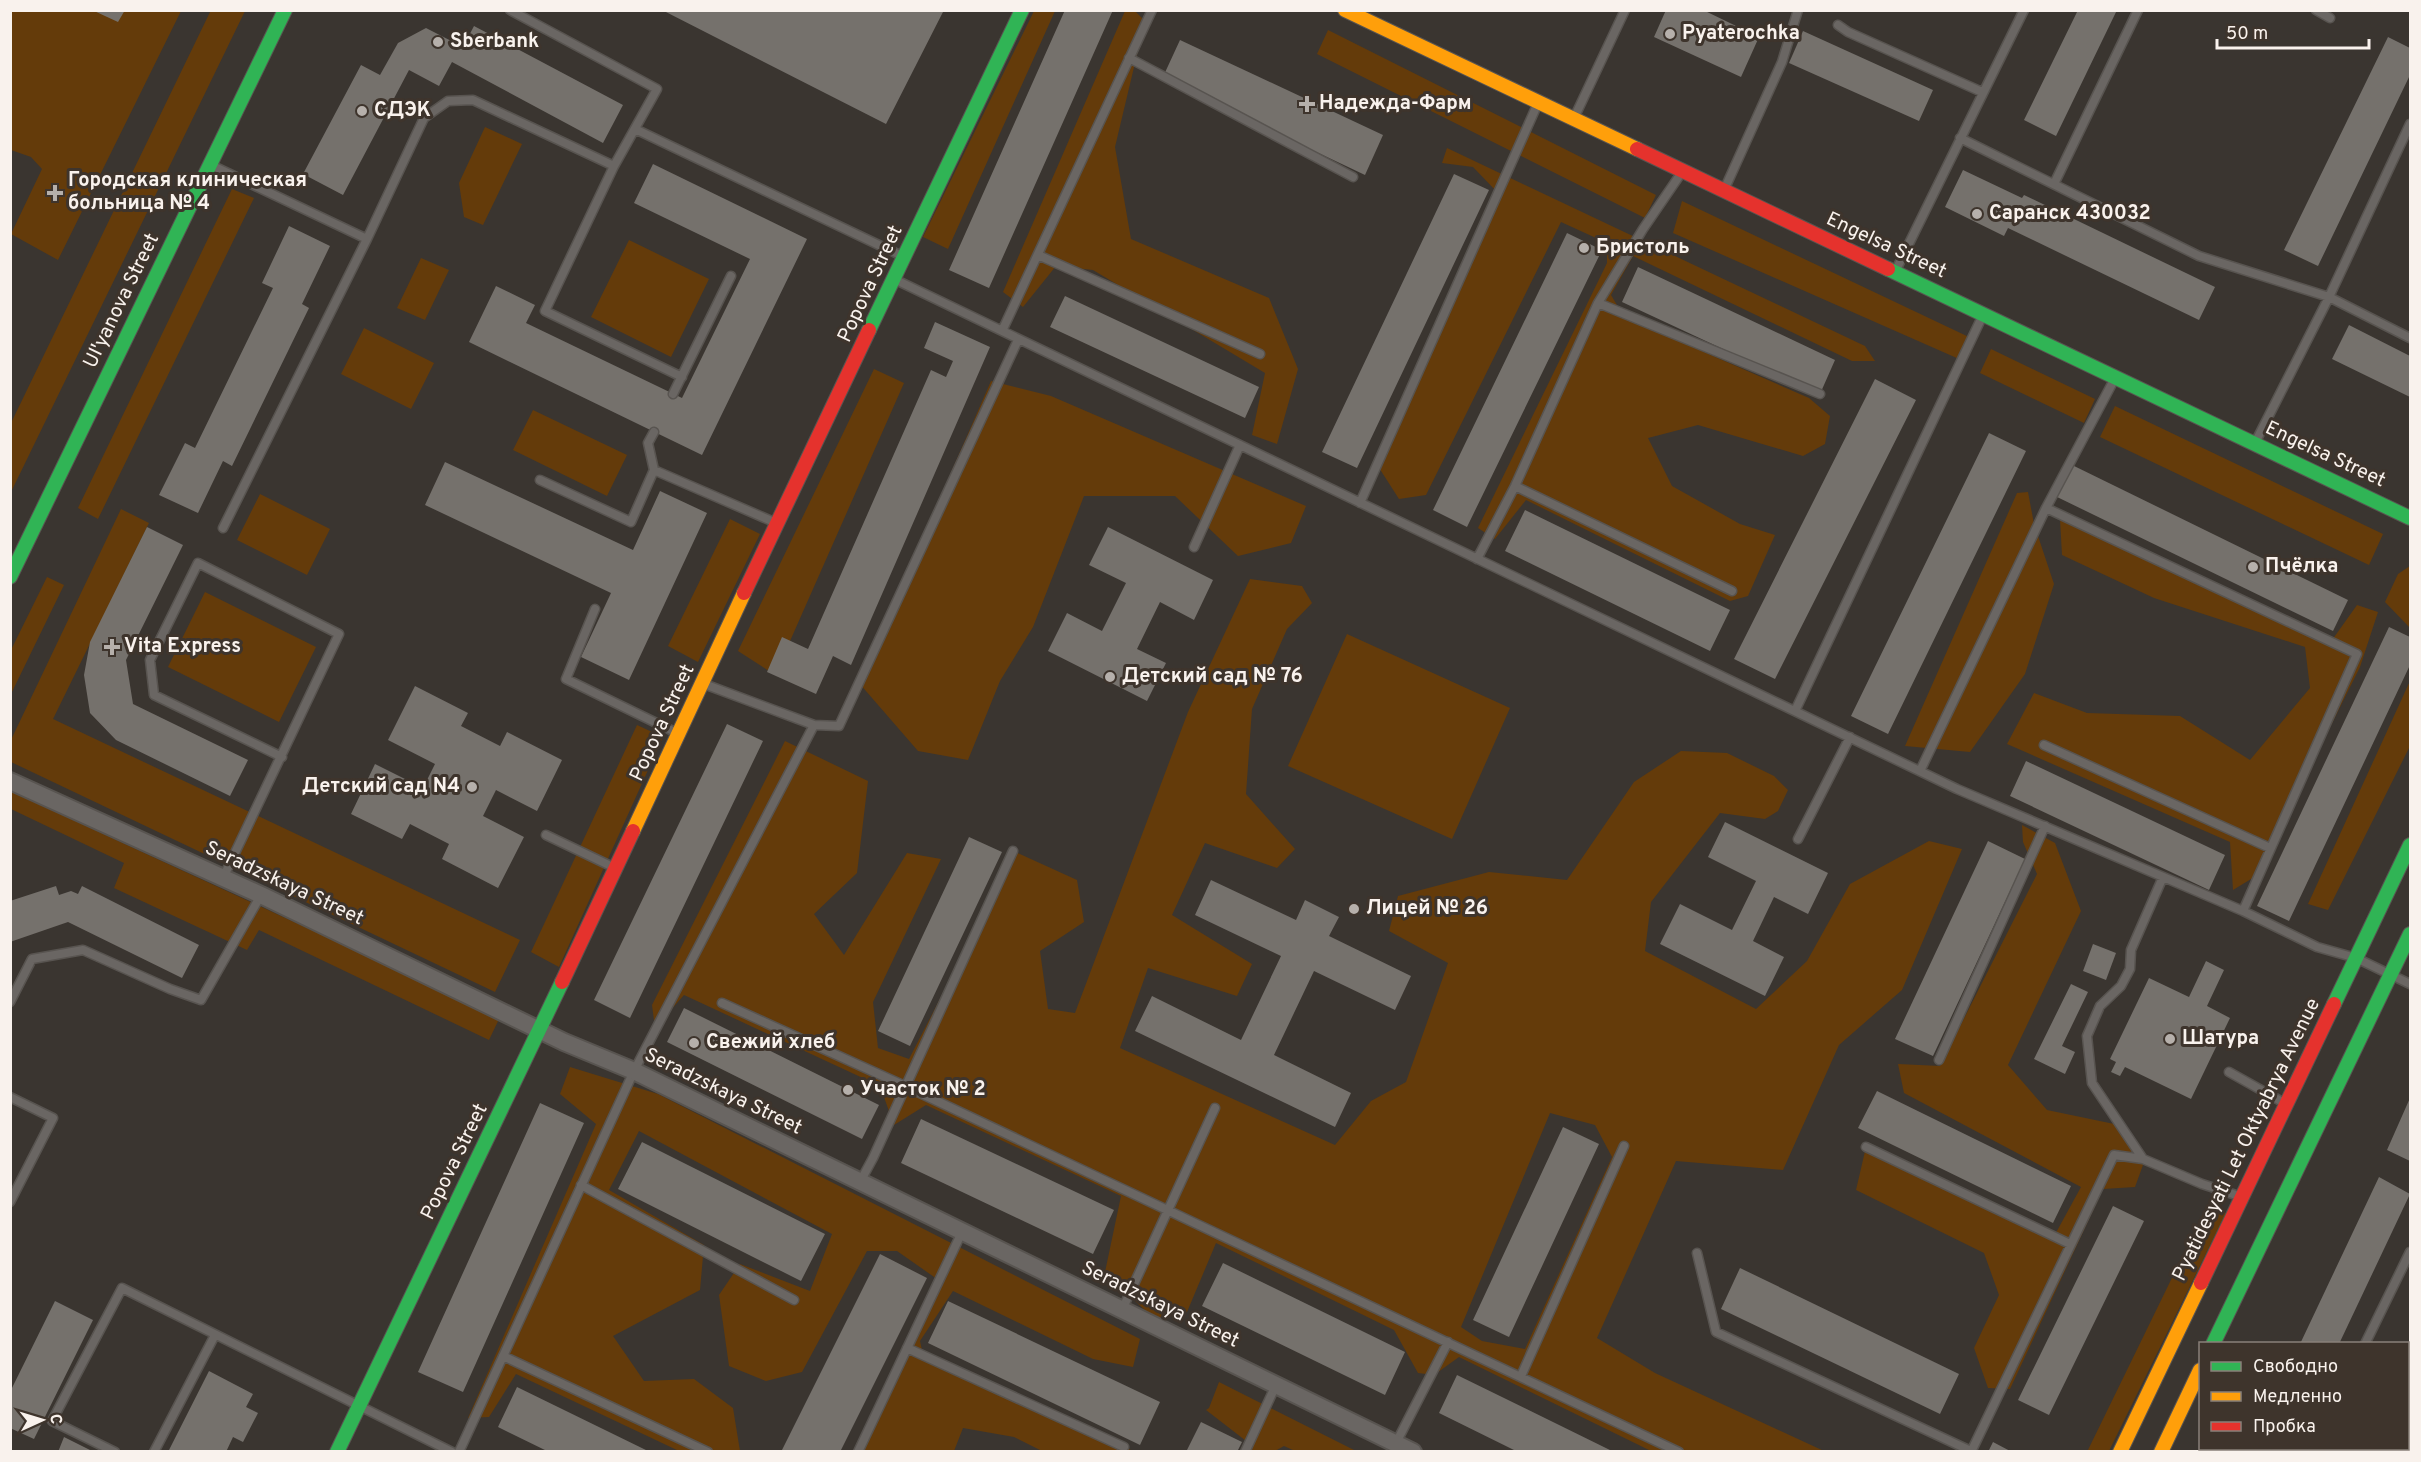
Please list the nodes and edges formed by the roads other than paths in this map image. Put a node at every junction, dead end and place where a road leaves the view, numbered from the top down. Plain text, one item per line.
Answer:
1 (285, 10) edge
2 (510, 10) edge
3 (1022, 10) edge
4 (1152, 10) edge
5 (1345, 10) edge
6 (1625, 10) edge
7 (1798, 10) edge
8 (2024, 10) edge
9 (2138, 10) edge
10 (2316, 10) edge
11 (2330, 18) dead end
12 (1838, 25) dead end
13 (1129, 58) junction
14 (1982, 92) junction
15 (1538, 103) junction
16 (1574, 120) junction
17 (2410, 124) edge
18 (634, 129) junction
19 (1960, 138) junction
20 (210, 165) junction
21 (614, 166) junction
22 (1683, 171) junction
23 (1353, 177) dead end
24 (2054, 184) junction
25 (1724, 191) junction
26 (367, 239) junction
27 (1038, 255) junction
28 (905, 257) junction
29 (1895, 272) junction
30 (731, 276) dead end
31 (895, 280) junction
32 (2329, 297) junction
33 (1598, 303) junction
34 (1984, 314) junction
35 (1002, 331) junction
36 (2410, 338) edge
37 (1018, 340) junction
38 (1260, 354) dead end
39 (682, 377) junction
40 (2115, 377) junction
41 (674, 394) dead end
42 (1820, 394) dead end
43 (654, 432) dead end
44 (2255, 444) junction
45 (1240, 445) junction
46 (654, 470) junction
47 (540, 480) dead end
48 (1515, 486) junction
49 (1360, 503) junction
50 (2046, 508) junction
51 (2410, 518) edge
52 (777, 523) junction
53 (223, 528) dead end
54 (1194, 547) dead end
55 (1477, 558) junction
56 (11, 575) edge
57 (1732, 591) dead end
58 (595, 609) dead end
59 (704, 684) junction
60 (1795, 711) junction
61 (814, 725) junction
62 (680, 734) junction
63 (1850, 737) junction
64 (2044, 744) dead end
65 (282, 757) junction
66 (1920, 771) junction
67 (10, 781) edge
68 (2045, 826) junction
69 (546, 835) dead end
70 (1798, 839) dead end
71 (2410, 845) edge
72 (2270, 848) junction
73 (1013, 852) dead end
74 (616, 868) junction
75 (2163, 877) junction
76 (223, 879) junction
77 (261, 895) junction
78 (2243, 911) junction
79 (2410, 934) edge
80 (2356, 958) junction
81 (2391, 975) junction
82 (2410, 984) edge
83 (10, 1002) edge
84 (722, 1003) dead end
85 (540, 1030) junction
86 (1939, 1060) dead end
87 (634, 1071) junction
88 (2229, 1072) dead end
89 (905, 1086) junction
90 (10, 1097) edge
91 (2286, 1104) junction
92 (1215, 1108) dead end
93 (1624, 1146) dead end
94 (1866, 1147) dead end
95 (2143, 1159) junction
96 (860, 1182) junction
97 (581, 1185) junction
98 (2241, 1197) junction
99 (10, 1202) edge
100 (1168, 1210) junction
101 (962, 1232) junction
102 (2070, 1244) junction
103 (2410, 1252) edge
104 (1697, 1253) dead end
105 (794, 1300) dead end
106 (1122, 1310) junction
107 (215, 1335) junction
108 (1448, 1342) junction
109 (2214, 1342) edge
110 (2366, 1342) edge
111 (907, 1348) junction
112 (503, 1356) junction
113 (1521, 1376) junction
114 (1276, 1385) junction
115 (2197, 1386) edge
116 (359, 1407) junction
117 (1396, 1443) junction
118 (1124, 1447) dead end
119 (1971, 1451) edge
120 (115, 1452) edge
121 (154, 1452) edge
122 (337, 1452) edge
123 (452, 1452) edge
124 (459, 1452) edge
125 (708, 1452) edge
126 (858, 1452) edge
127 (1245, 1452) edge
128 (1413, 1452) edge
129 (1679, 1452) edge
130 (2120, 1452) edge
131 (2162, 1452) edge

1 - 20 main road, Ul'yanova Street
2 - 18 lane
3 - 28 main road, Popova Street
4 - 13 lane
5 - 15 main road, Engelsa Street
6 - 16 lane
7 - 25 lane
8 - 14 lane
9 - 24 lane
10 - 11 lane
12 - 14 lane
13 - 23 lane
13 - 27 lane
14 - 19 lane
15 - 16 main road, Engelsa Street
15 - 49 lane
16 - 22 main road, Engelsa Street
17 - 32 lane
18 - 21 lane
18 - 28 lane
19 - 24 lane
19 - 29 lane
20 - 26 lane
20 - 56 main road, Ul'yanova Street
21 - 26 lane
21 - 39 lane
22 - 25 main road, Engelsa Street
22 - 33 lane
24 - 32 lane
25 - 29 main road, Engelsa Street
26 - 53 lane
27 - 35 lane
27 - 38 lane
28 - 31 main road, Popova Street
29 - 34 main road, Engelsa Street
30 - 39 lane
31 - 35 lane
31 - 52 main road, Popova Street
32 - 36 lane
32 - 44 lane
33 - 42 lane
33 - 48 lane
34 - 40 main road, Engelsa Street
34 - 60 lane
35 - 37 lane
37 - 45 lane
37 - 61 lane
39 - 41 lane
40 - 44 main road, Engelsa Street
40 - 50 lane
43 - 46 lane
44 - 51 main road, Engelsa Street
45 - 49 lane
45 - 54 lane
46 - 47 lane
46 - 52 lane
48 - 55 lane
48 - 57 lane
49 - 55 lane
50 - 66 lane
50 - 72 lane
52 - 59 main road, Popova Street
55 - 60 lane
58 - 62 lane
59 - 61 lane
59 - 62 main road, Popova Street
60 - 63 lane
61 - 87 lane
62 - 74 main road, Popova Street
63 - 66 lane
63 - 70 lane
64 - 72 lane
65 - 65 lane
65 - 76 lane
66 - 68 lane
67 - 76 street, Seradzskaya Street
68 - 75 lane
68 - 86 lane
69 - 74 lane
71 - 80 main road, Pyatidesyati Let Oktyabrya Avenue
72 - 78 lane
73 - 89 lane
74 - 85 main road, Popova Street
75 - 78 lane
75 - 95 lane
76 - 77 street, Seradzskaya Street
77 - 83 lane
77 - 85 street, Seradzskaya Street
78 - 80 lane
79 - 81 main road
80 - 81 lane
80 - 91 main road, Pyatidesyati Let Oktyabrya Avenue
81 - 82 lane
81 - 109 main road
84 - 89 lane
85 - 87 street, Seradzskaya Street
85 - 116 main road, Popova Street
87 - 96 street, Seradzskaya Street
87 - 97 lane
88 - 91 lane
89 - 96 lane
89 - 100 lane
90 - 99 lane
91 - 98 main road, Pyatidesyati Let Oktyabrya Avenue
92 - 100 lane
93 - 113 lane
94 - 102 lane
95 - 98 lane
95 - 102 lane
96 - 101 street, Seradzskaya Street
97 - 105 lane
97 - 112 lane
98 - 130 main road, Pyatidesyati Let Oktyabrya Avenue
100 - 106 lane
100 - 108 lane
101 - 106 street, Seradzskaya Street
101 - 111 lane
102 - 119 lane
103 - 110 lane
104 - 119 lane
106 - 114 street, Seradzskaya Street
107 - 116 lane
107 - 120 lane
107 - 121 lane
108 - 113 lane
108 - 117 lane
111 - 118 lane
111 - 126 lane
112 - 124 lane
112 - 125 lane
113 - 129 lane
114 - 117 street, Seradzskaya Street
114 - 127 lane
115 - 131 main road
116 - 122 main road, Popova Street
116 - 123 lane
117 - 128 street, Seradzskaya Street

